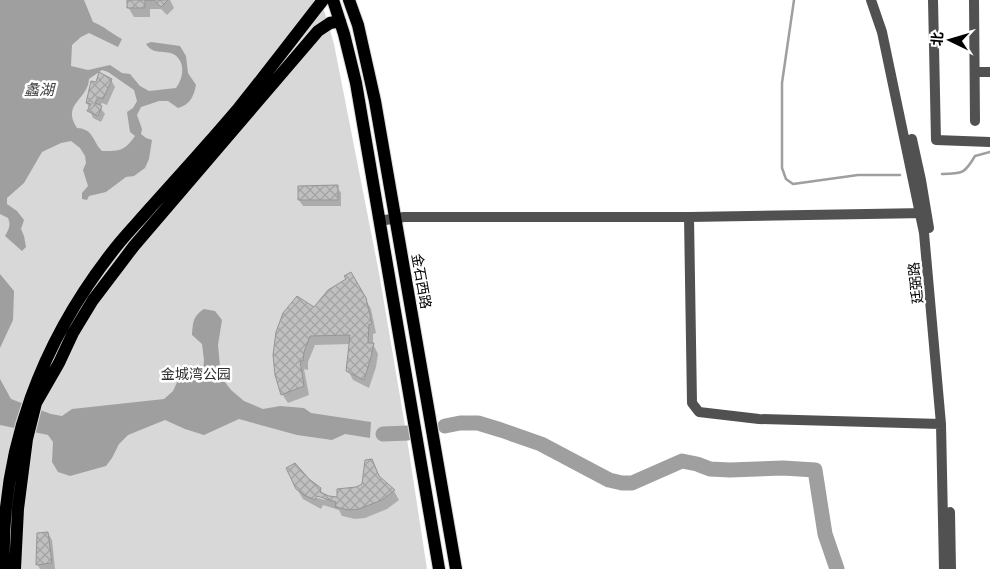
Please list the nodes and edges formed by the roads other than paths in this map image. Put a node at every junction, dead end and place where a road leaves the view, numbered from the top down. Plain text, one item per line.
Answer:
1 (323, 0) edge
2 (333, 0) edge
3 (349, 0) edge
4 (871, 0) edge
5 (878, 0) edge
6 (933, 0) edge
7 (974, 0) edge
8 (340, 21) junction
9 (975, 72) junction
10 (990, 72) edge
11 (975, 121) dead end
12 (990, 142) edge
13 (924, 213) junction
14 (689, 217) junction
15 (396, 218) junction
16 (379, 221) junction
17 (33, 402) junction
18 (941, 424) junction
19 (23, 437) junction
20 (4, 569) edge
21 (15, 569) edge
22 (439, 569) edge
23 (456, 569) edge
24 (944, 569) edge
25 (951, 569) edge

1 - 17 main road
2 - 8 main road
3 - 15 main road, 金石西路
4 - 13 street, 廷弼路
5 - 13 street, 廷弼路
6 - 12 street
7 - 9 street
8 - 16 main road
8 - 17 main road
9 - 10 street
9 - 11 street
13 - 14 street
13 - 18 street, 廷弼路
13 - 25 street, 廷弼路
14 - 15 street
14 - 18 street
15 - 16 street
15 - 23 main road, 金石西路
16 - 22 main road
17 - 19 main road
18 - 24 street, 廷弼路
19 - 20 main road
19 - 21 main road

